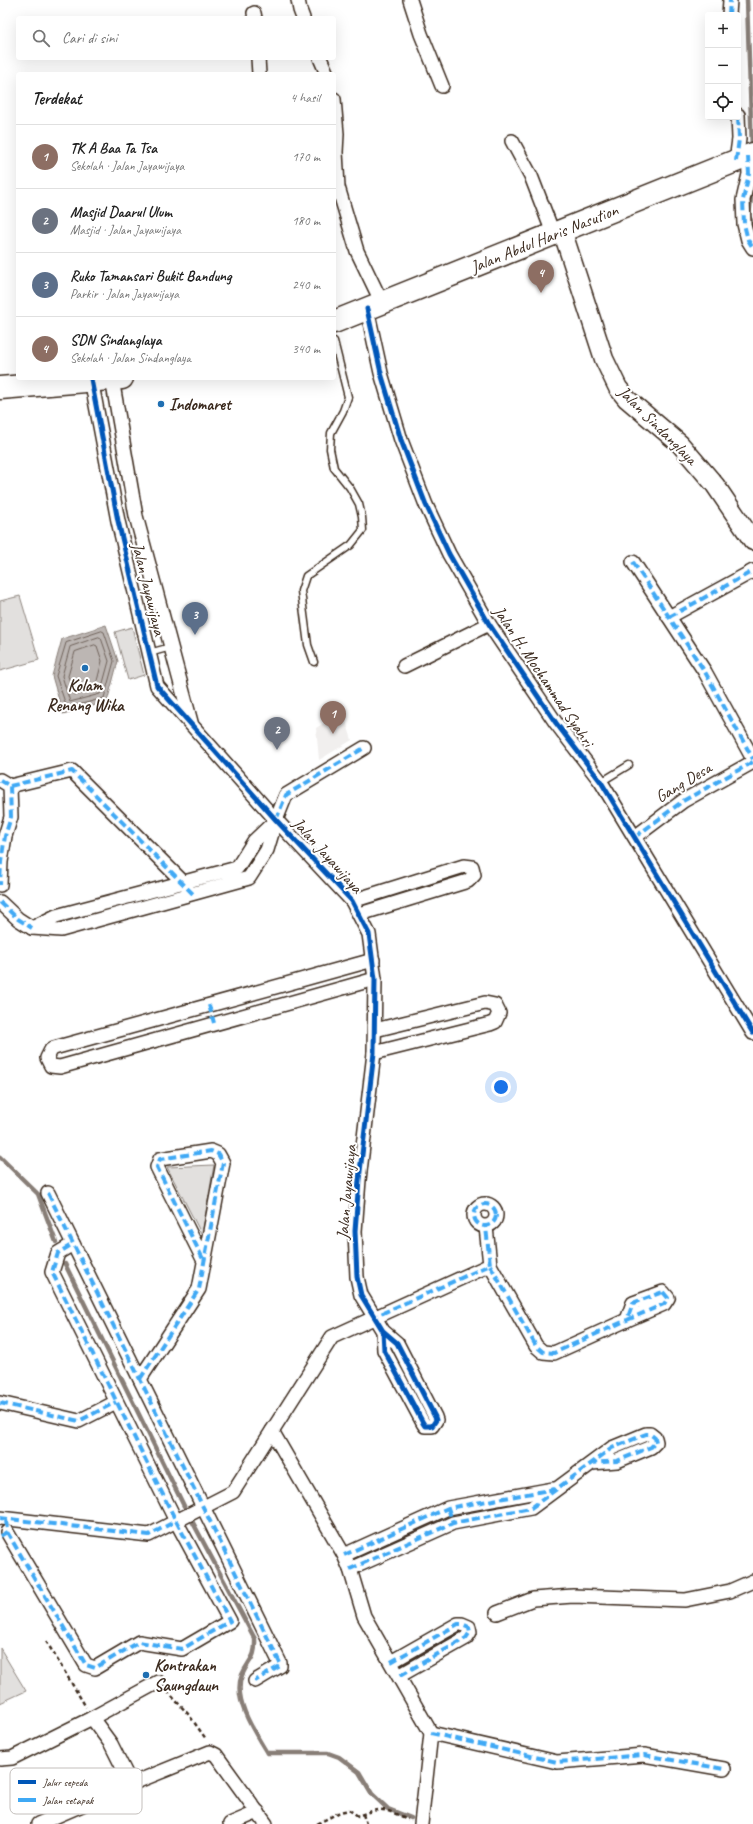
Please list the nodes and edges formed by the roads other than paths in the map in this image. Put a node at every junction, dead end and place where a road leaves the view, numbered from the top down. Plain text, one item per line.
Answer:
1 (298, 0) edge
2 (410, 0) edge
3 (730, 0) edge
4 (729, 12) edge
5 (302, 16) edge
6 (258, 60) edge
7 (321, 60) edge
8 (259, 72) edge
9 (326, 72) edge
10 (442, 86) dead end
11 (738, 120) edge
12 (336, 122) edge
13 (512, 141) dead end
14 (336, 152) edge
15 (336, 152) edge
16 (745, 157) edge
17 (557, 232) junction
18 (753, 248) edge
19 (374, 306) junction
20 (336, 321) edge
21 (336, 349) edge
22 (71, 380) edge
23 (80, 380) edge
24 (118, 380) edge
25 (0, 388) edge
26 (753, 540) edge
27 (633, 562) dead end
28 (753, 571) edge
29 (670, 616) junction
30 (489, 624) junction
31 (171, 647) junction
32 (149, 652) junction
33 (314, 662) dead end
34 (404, 666) dead end
35 (192, 727) junction
36 (364, 748) dead end
37 (753, 759) edge
38 (753, 762) edge
39 (629, 765) dead end
40 (601, 782) junction
41 (5, 783) edge
42 (276, 820) junction
43 (635, 837) junction
44 (183, 882) junction
45 (0, 885) edge
46 (193, 894) junction
47 (352, 900) junction
48 (0, 902) edge
49 (360, 914) junction
50 (32, 928) junction
51 (373, 960) junction
52 (374, 979) junction
53 (209, 1005) junction
54 (214, 1023) junction
55 (375, 1030) junction
56 (753, 1033) edge
57 (374, 1053) junction
58 (48, 1193) dead end
59 (486, 1227) dead end
60 (73, 1244) junction
61 (204, 1261) junction
62 (490, 1265) junction
63 (374, 1317) junction
64 (627, 1320) dead end
65 (383, 1331) junction
66 (140, 1379) junction
67 (116, 1402) junction
68 (0, 1403) edge
69 (272, 1431) junction
70 (592, 1462) dead end
71 (557, 1488) junction
72 (527, 1495) junction
73 (204, 1507) junction
74 (448, 1508) junction
75 (531, 1508) junction
76 (3, 1518) edge
77 (176, 1522) junction
78 (453, 1523) junction
79 (4, 1534) edge
80 (344, 1555) junction
81 (350, 1569) junction
82 (753, 1581) edge
83 (497, 1613) dead end
84 (391, 1662) junction
85 (399, 1676) junction
86 (255, 1681) dead end
87 (158, 1682) road end
88 (92, 1718) junction
89 (431, 1733) junction
90 (0, 1759) edge
91 (123, 1768) edge
92 (724, 1769) dead end
93 (142, 1779) edge
94 (258, 1812) junction
95 (61, 1814) edge
96 (418, 1820) edge
97 (38, 1824) edge
98 (230, 1824) edge
99 (266, 1824) edge

1 - 5 street
2 - 10 street
3 - 4 street
6 - 8 street
7 - 9 street
11 - 16 street
12 - 15 street, Jalan H. Mochammad Syahri
13 - 17 street
14 - 19 street, Jalan H. Mochammad Syahri
16 - 17 highway, Jalan Abdul Haris Nasution
16 - 18 street
17 - 19 highway, Jalan Abdul Haris Nasution
17 - 26 street, Jalan Sindanglaya
19 - 20 highway, Jalan Abdul Haris Nasution
19 - 30 street, Jalan H. Mochammad Syahri
21 - 33 lane
22 - 25 highway
23 - 32 street, Jalan Jayawijaya
24 - 31 street, Jalan Jayawijaya
27 - 29 street
28 - 29 street
29 - 37 street
30 - 34 street
30 - 40 street, Jalan H. Mochammad Syahri
31 - 32 lane
31 - 35 street, Jalan Jayawijaya
32 - 35 street, Jalan Jayawijaya
35 - 42 street, Jalan Jayawijaya
36 - 42 street
38 - 43 street, Gang Desa
39 - 40 lane
40 - 43 street, Jalan H. Mochammad Syahri
41 - 44 street
41 - 45 street
42 - 44 street
42 - 46 street
42 - 47 street, Jalan Jayawijaya
43 - 56 street, Jalan H. Mochammad Syahri
44 - 46 street
44 - 50 street
46 - 50 street
47 - 49 street, Jalan Jayawijaya
47 - 49 street
48 - 50 street
49 - 51 street, Jalan Jayawijaya
51 - 52 street, Jalan Jayawijaya
51 - 53 street
52 - 54 street
52 - 55 street, Jalan Jayawijaya
53 - 54 street
53 - 54 street
55 - 57 street, Jalan Jayawijaya
55 - 57 street
57 - 63 street, Jalan Jayawijaya
58 - 60 street
59 - 62 street
60 - 66 street
60 - 67 street
61 - 61 street
61 - 66 street
62 - 63 street
62 - 64 street
63 - 65 street, Jalan Jayawijaya
63 - 69 street
65 - 65 street
66 - 73 street
67 - 68 street
67 - 77 street
69 - 73 street
69 - 80 street
70 - 71 street
71 - 72 street
71 - 75 street
72 - 74 street
72 - 75 street
73 - 77 street
73 - 86 street
74 - 78 street
74 - 80 street
75 - 78 street
76 - 77 street
76 - 79 street
77 - 79 street
78 - 81 street
80 - 81 street
81 - 84 street
82 - 83 street
84 - 85 street
84 - 85 street
85 - 89 street
87 - 88 street
88 - 90 street
88 - 91 street
89 - 92 street
89 - 96 street
93 - 94 street
94 - 98 street
94 - 99 street
95 - 97 street

